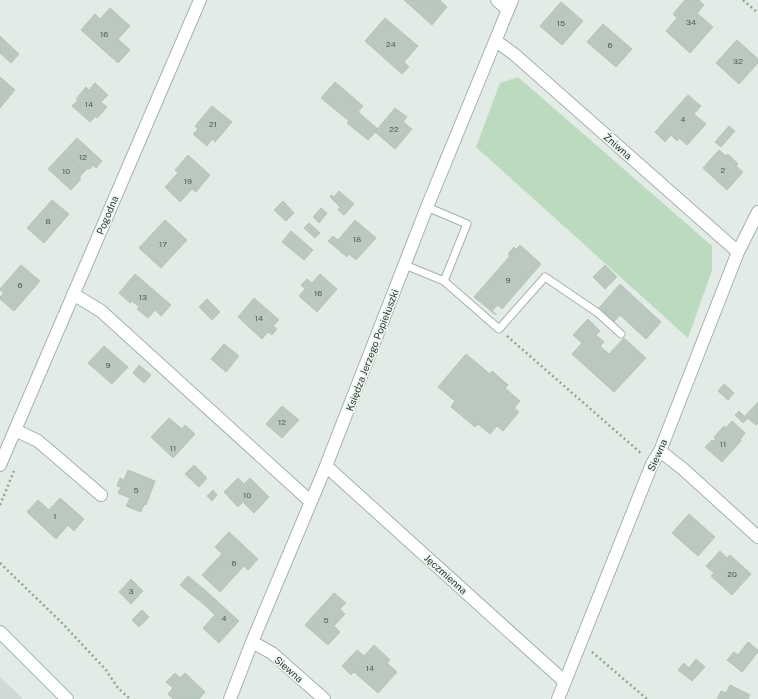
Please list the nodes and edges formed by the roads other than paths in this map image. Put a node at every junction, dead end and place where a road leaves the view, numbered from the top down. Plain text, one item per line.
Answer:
1 (200, 0) edge
2 (497, 0) edge
3 (510, 5) edge
4 (496, 41) junction
5 (427, 208) junction
6 (758, 212) edge
7 (738, 252) junction
8 (404, 265) junction
9 (444, 281) junction
10 (73, 294) junction
11 (621, 334) dead end
12 (15, 430) junction
13 (660, 450) junction
14 (0, 465) edge
15 (326, 466) junction
16 (100, 495) dead end
17 (311, 502) junction
18 (758, 537) edge
19 (0, 632) edge
20 (252, 642) junction
21 (565, 682) junction
22 (67, 699) edge
23 (230, 699) edge
24 (324, 699) edge
25 (558, 699) edge

1 - 10 street, Pogodna
2 - 3 street
3 - 4 street, Księdza Jerzego Popiełuszki
4 - 5 street, Księdza Jerzego Popiełuszki
4 - 7 street, Żniwna
5 - 8 street, Księdza Jerzego Popiełuszki
5 - 9 lane
6 - 7 street, Siewna
7 - 13 street, Siewna
8 - 9 lane
8 - 15 street, Księdza Jerzego Popiełuszki
9 - 11 lane
10 - 12 street, Pogodna
10 - 17 street
12 - 14 street, Pogodna
12 - 16 street
13 - 18 street
13 - 21 street, Siewna
15 - 17 street, Księdza Jerzego Popiełuszki
15 - 21 street, Jęczmienna
17 - 20 street, Księdza Jerzego Popiełuszki
19 - 22 street
20 - 23 street, Księdza Jerzego Popiełuszki
20 - 24 street, Siewna
21 - 25 street, Siewna

